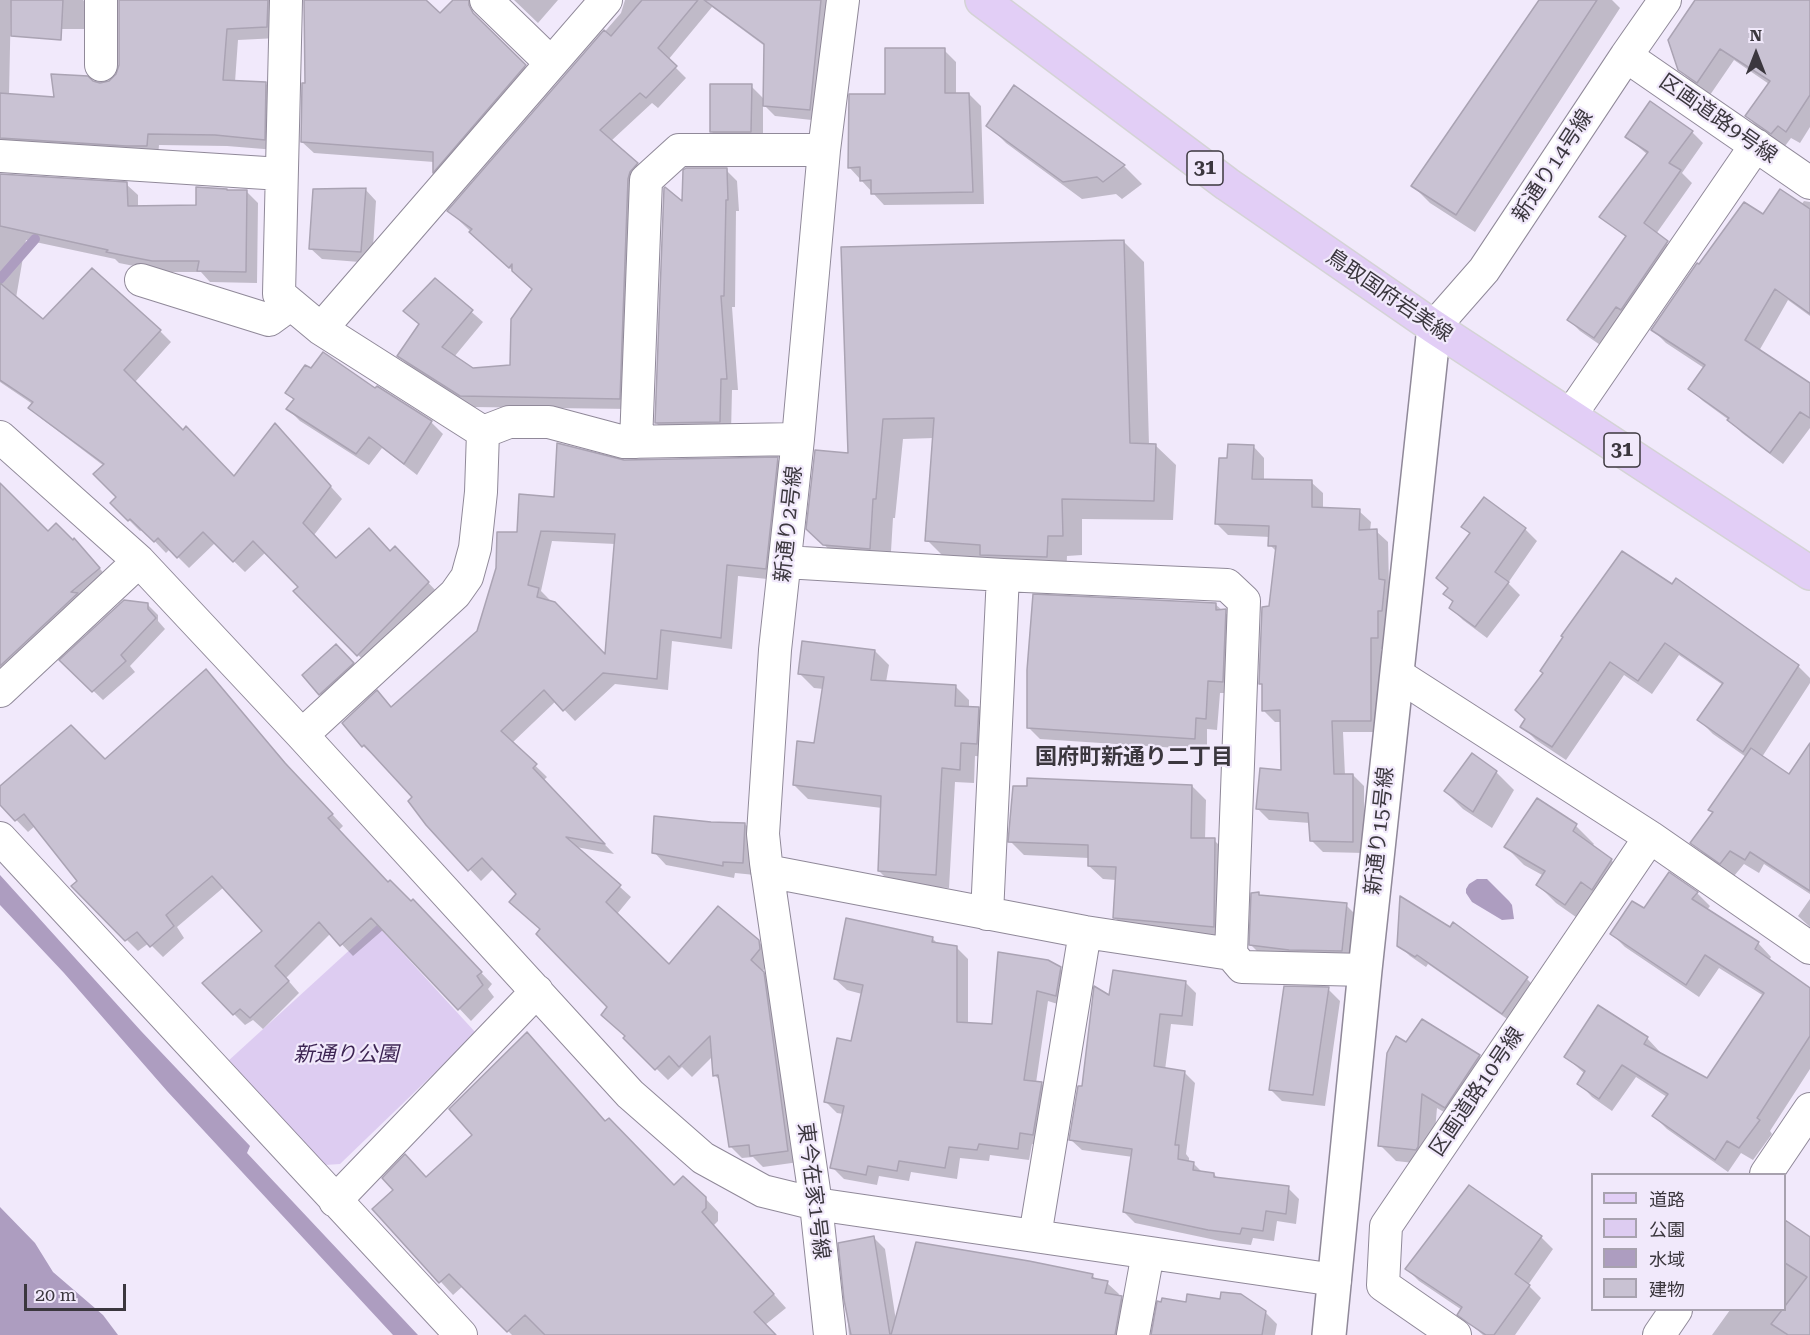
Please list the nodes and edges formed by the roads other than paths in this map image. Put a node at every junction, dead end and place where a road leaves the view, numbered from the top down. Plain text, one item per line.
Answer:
1 (101, 0) edge
2 (286, 0) edge
3 (486, 0) edge
4 (606, 0) edge
5 (843, 0) edge
6 (982, 0) edge
7 (1665, 0) edge
8 (1626, 56) junction
9 (551, 63) junction
10 (101, 65) dead end
11 (1756, 145) junction
12 (824, 150) junction
13 (0, 156) edge
14 (282, 174) junction
15 (1810, 183) edge
16 (141, 280) dead end
17 (291, 304) junction
18 (1434, 327) junction
19 (321, 329) junction
20 (1570, 416) junction
21 (483, 432) junction
22 (0, 437) edge
23 (798, 439) junction
24 (636, 442) junction
25 (139, 561) junction
26 (785, 562) junction
27 (1810, 573) edge
28 (1003, 575) junction
29 (1398, 675) junction
30 (0, 691) edge
31 (302, 735) junction
32 (1650, 837) junction
33 (0, 838) edge
34 (767, 871) junction
35 (987, 914) junction
36 (1085, 932) junction
37 (1810, 948) edge
38 (1231, 954) junction
39 (1365, 969) junction
40 (537, 991) junction
41 (793, 1047) joint
42 (1810, 1109) edge
43 (1767, 1173) edge
44 (335, 1201) junction
45 (816, 1204) junction
46 (1035, 1236) junction
47 (1148, 1253) junction
48 (1335, 1280) junction
49 (1675, 1311) edge
50 (461, 1335) edge
51 (830, 1335) edge
52 (1133, 1335) edge
53 (1329, 1335) edge
54 (1455, 1335) edge
55 (1659, 1335) edge

1 - 10 street
2 - 14 street
3 - 9 street
4 - 9 street
5 - 12 street, 新通り2号線
6 - 18 main road, 鳥取国府岩美線 / 31
7 - 8 street, 新通り14号線
8 - 11 street, 区画道路9号線
8 - 18 street, 新通り14号線
9 - 19 street
11 - 15 street, 区画道路9号線
11 - 20 street
12 - 23 street, 新通り2号線
12 - 24 street
13 - 14 street
14 - 17 street
16 - 17 street
17 - 19 street
18 - 20 main road, 鳥取国府岩美線 / 31
18 - 29 street, 新通り15号線
19 - 21 street
20 - 27 main road, 鳥取国府岩美線 / 31
21 - 24 street
21 - 31 street
22 - 25 street
23 - 24 street
23 - 26 street, 新通り2号線
25 - 30 street
25 - 31 street
26 - 28 street
26 - 34 street, 新通り2号線
28 - 35 street
28 - 38 street
29 - 32 street
29 - 39 street, 新通り15号線
31 - 40 street
32 - 37 street
32 - 54 street, 区画道路10号線
33 - 44 street
34 - 35 street
34 - 41 street, 新通り2号線
35 - 36 street
36 - 38 street
36 - 46 street
38 - 39 street
39 - 48 street, 新通り15号線
40 - 44 street
40 - 45 street
41 - 45 street, 東今在家1号線
42 - 43 street
44 - 50 street
45 - 46 street
45 - 51 street, 東今在家1号線
46 - 47 street
47 - 48 street
47 - 52 street
48 - 53 street, 新通り15号線
49 - 55 street

